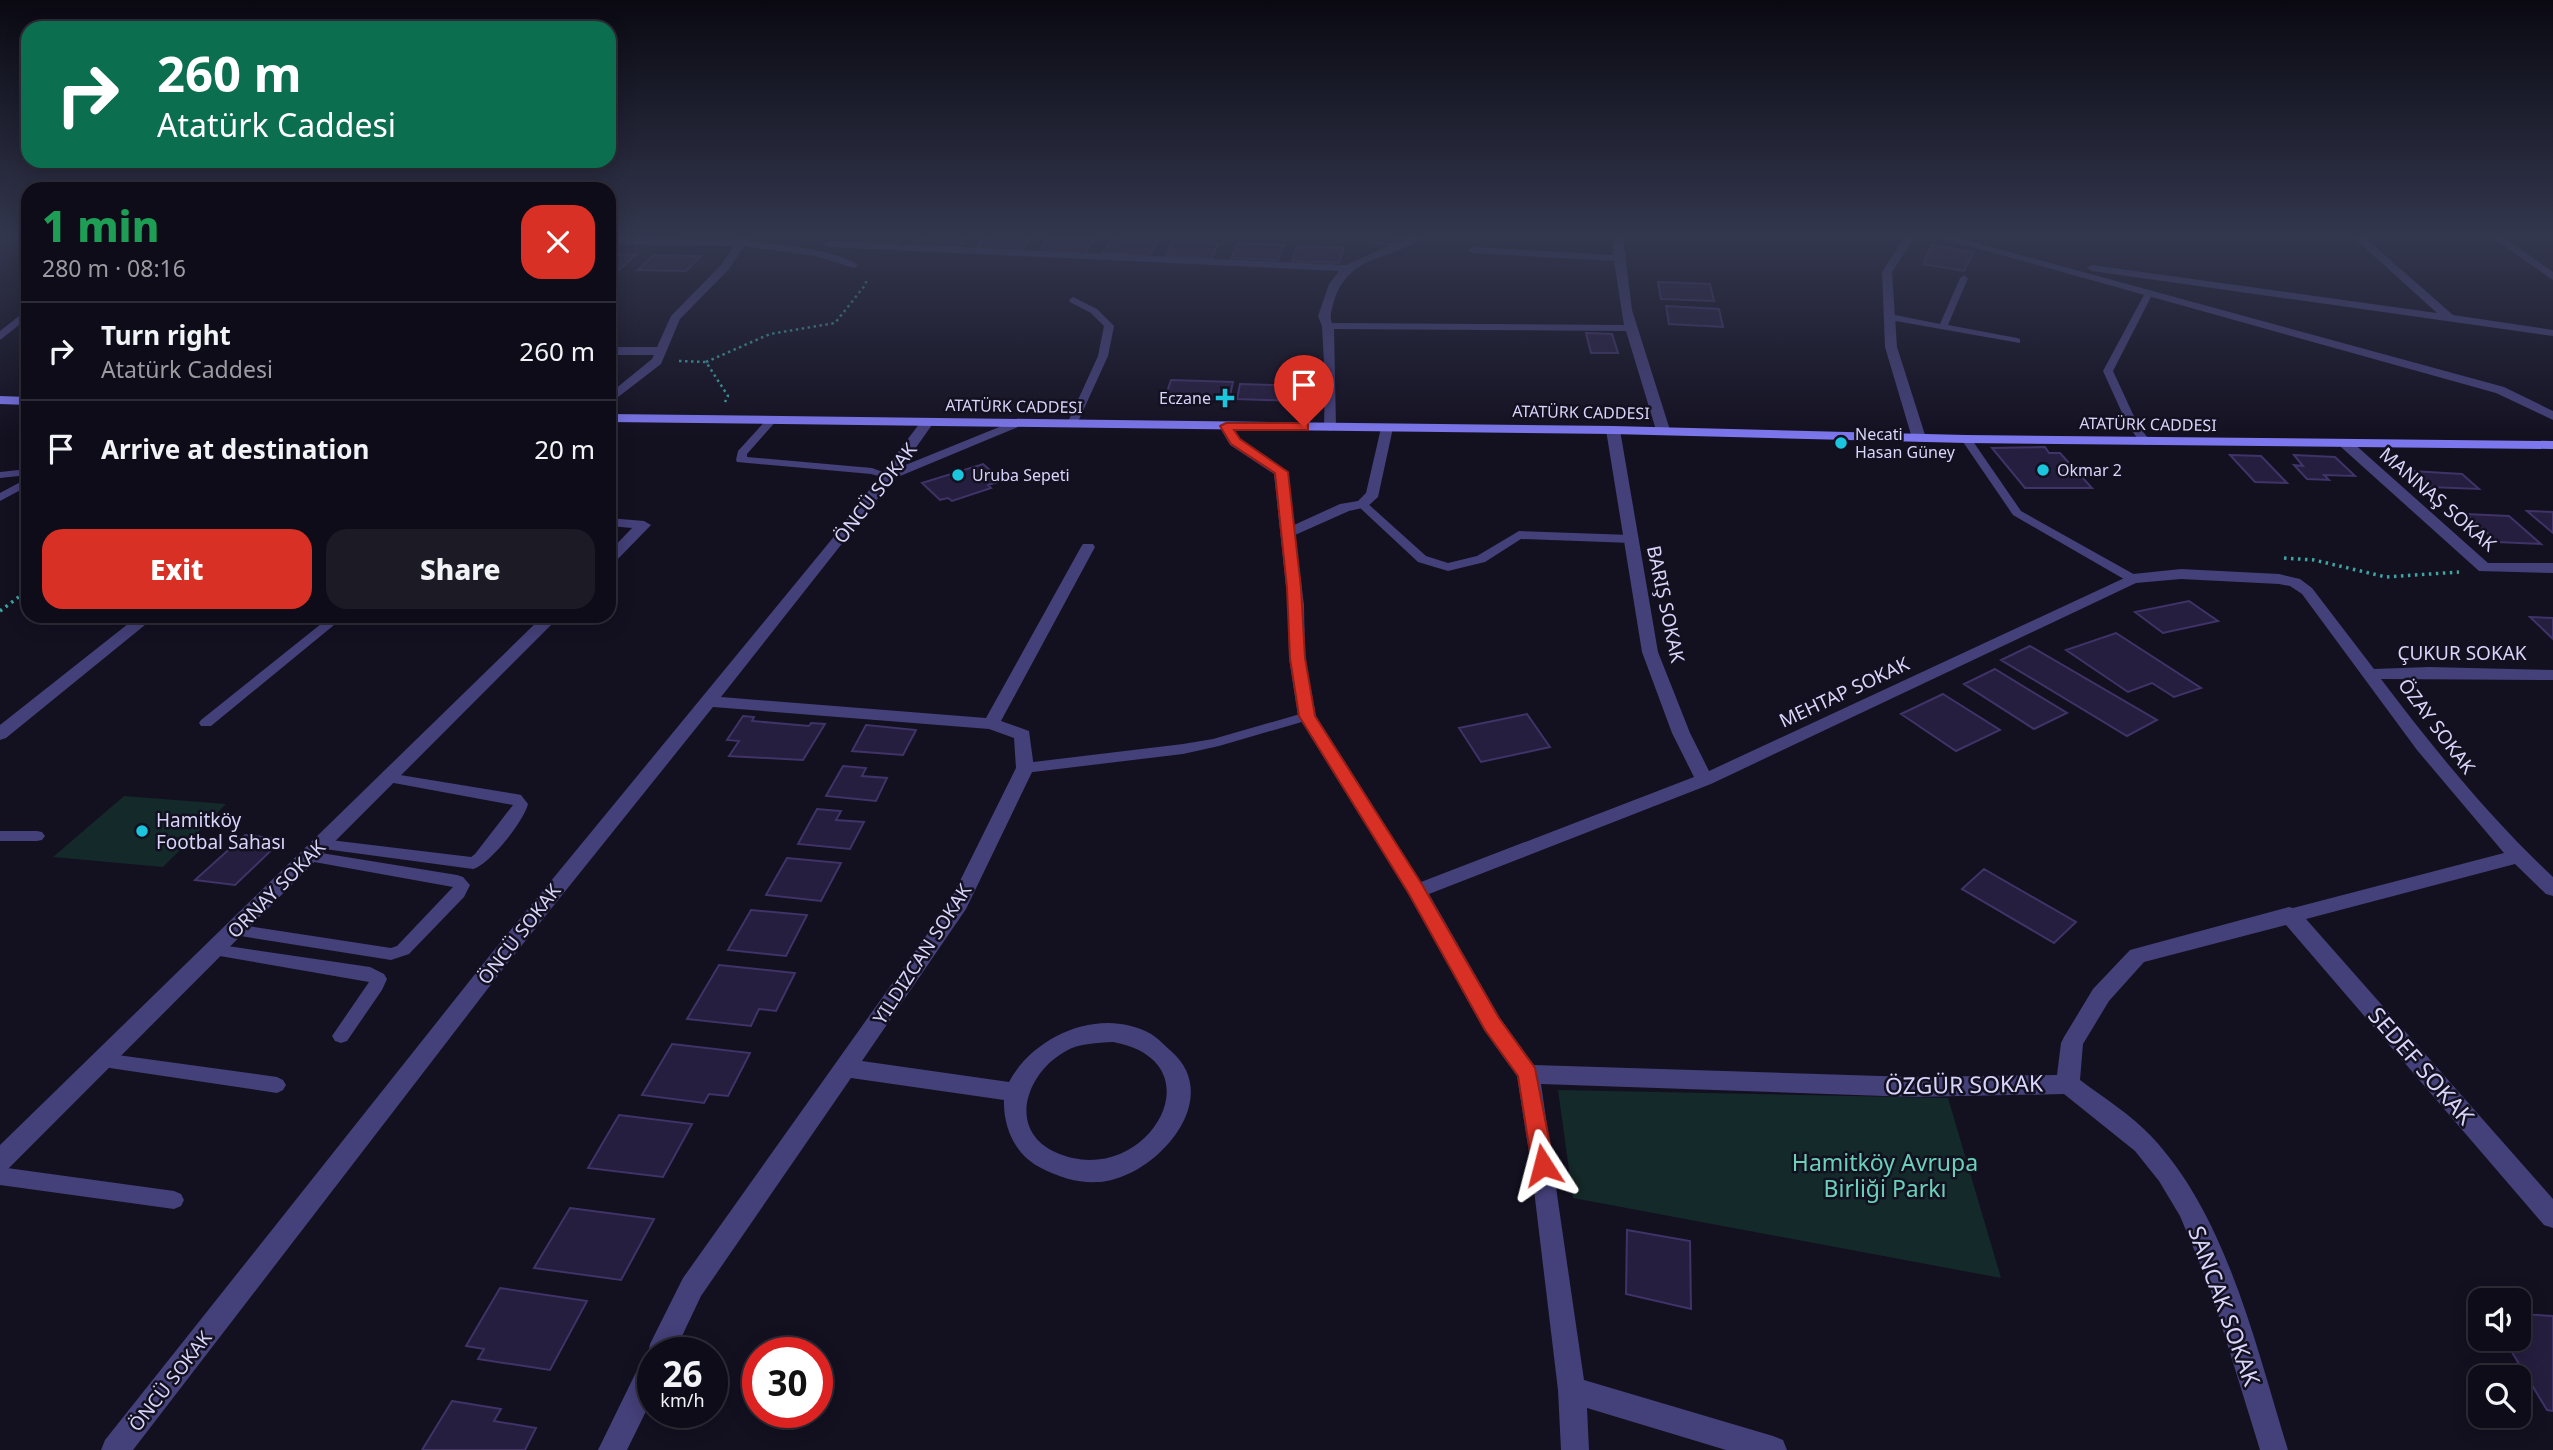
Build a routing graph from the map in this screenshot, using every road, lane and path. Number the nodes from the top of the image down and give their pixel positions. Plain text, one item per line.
1 (689, 304) edge
2 (850, 304) edge
3 (1080, 304) edge
4 (1328, 304) edge
5 (1626, 304) edge
6 (1889, 304) edge
7 (1953, 304) edge
8 (2143, 304) edge
9 (2240, 304) edge
10 (2263, 304) edge
11 (2434, 304) edge
12 (1890, 317) junction
13 (21, 318) edge
14 (2452, 320) junction
15 (1328, 326) junction
16 (1943, 327) junction
17 (1630, 328) junction
18 (2553, 333) edge
19 (0, 337) edge
20 (2017, 341) dead end
21 (616, 352) edge
22 (659, 356) junction
23 (706, 362) junction
24 (616, 394) edge
25 (0, 400) edge
26 (21, 401) edge
27 (2553, 416) edge
28 (616, 418) edge
29 (718, 420) junction
30 (772, 421) junction
31 (928, 422) junction
32 (1019, 424) junction
33 (1072, 424) junction
34 (1226, 426) junction
35 (1330, 427) junction
36 (1387, 428) junction
37 (1613, 430) junction
38 (1663, 430) junction
39 (1919, 438) junction
40 (1966, 439) junction
41 (2146, 442) junction
42 (2346, 444) junction
43 (2553, 445) edge
44 (21, 472) edge
45 (0, 475) edge
46 (890, 476) junction
47 (21, 485) edge
48 (0, 498) edge
49 (1362, 504) junction
50 (616, 523) edge
51 (1289, 533) junction
52 (1631, 539) junction
53 (1088, 547) dead end
54 (616, 553) edge
55 (2484, 568) junction
56 (2553, 568) edge
57 (2133, 579) junction
58 (2287, 581) junction
59 (21, 595) edge
60 (0, 611) edge
61 (139, 623) edge
62 (330, 623) edge
63 (545, 623) edge
64 (2371, 674) junction
65 (2553, 675) edge
66 (710, 701) junction
67 (1307, 716) junction
68 (206, 723) dead end
69 (991, 724) junction
70 (0, 734) edge
71 (1025, 768) junction
72 (388, 778) junction
73 (1705, 780) junction
74 (0, 836) edge
75 (37, 836) dead end
76 (316, 850) junction
77 (2516, 857) junction
78 (2553, 889) edge
79 (1417, 891) junction
80 (2289, 914) junction
81 (234, 930) junction
82 (214, 950) junction
83 (341, 1036) dead end
84 (103, 1060) junction
85 (847, 1069) junction
86 (1528, 1074) junction
87 (2068, 1084) junction
88 (277, 1085) dead end
89 (1016, 1092) junction
90 (0, 1161) edge
91 (0, 1176) edge
92 (174, 1200) dead end
93 (2553, 1217) edge
94 (668, 1337) edge
95 (1572, 1390) junction
96 (637, 1399) edge
97 (115, 1450) edge
98 (612, 1450) edge
99 (1575, 1450) edge
100 (1773, 1450) edge
101 (2274, 1450) edge

1 - 22 street
2 - 23 path
3 - 33 lane
4 - 15 street
5 - 17 street
6 - 12 street
7 - 16 lane
8 - 41 lane
9 - 27 street
10 - 14 street
11 - 14 street
12 - 16 lane
12 - 39 street
13 - 19 street
14 - 18 street
15 - 17 street
15 - 35 street
16 - 20 lane
17 - 38 street
21 - 22 street
22 - 23 path
22 - 24 street
23 - 29 path
25 - 26 street
28 - 29 street, ATATÜRK CADDESI
29 - 30 street, ATATÜRK CADDESI
30 - 31 street, ATATÜRK CADDESI
30 - 46 lane
31 - 32 street, ATATÜRK CADDESI
31 - 46 street, ÖNCÜ SOKAK
32 - 33 street, ATATÜRK CADDESI
32 - 46 street
33 - 34 street, ATATÜRK CADDESI
34 - 35 street, ATATÜRK CADDESI
34 - 51 street
35 - 36 street, ATATÜRK CADDESI
36 - 37 street, ATATÜRK CADDESI
36 - 49 street
37 - 38 street, ATATÜRK CADDESI
37 - 52 street
38 - 39 street, ATATÜRK CADDESI
39 - 40 street, ATATÜRK CADDESI
40 - 41 street, ATATÜRK CADDESI
40 - 57 lane
41 - 42 street, ATATÜRK CADDESI
42 - 43 street, ATATÜRK CADDESI
42 - 55 street, MANNAŞ SOKAK
44 - 45 lane
46 - 66 street, ÖNCÜ SOKAK
47 - 48 lane
49 - 51 street
49 - 52 lane
50 - 54 street
51 - 67 street
52 - 73 street
53 - 69 street
55 - 56 street, MANNAŞ SOKAK
55 - 58 path
57 - 58 street, MEHTAP SOKAK
57 - 73 street, MEHTAP SOKAK
58 - 64 street, ÖZAY SOKAK
59 - 60 path
61 - 70 street
62 - 68 lane
63 - 72 street, ORNAY SOKAK
64 - 65 street, ÇUKUR SOKAK
64 - 77 street, ÖZAY SOKAK
66 - 69 street
66 - 97 street, ÖNCÜ SOKAK
67 - 71 lane
67 - 79 street
69 - 71 street
71 - 85 street
72 - 76 street, ORNAY SOKAK
72 - 76 lane
73 - 79 street, MEHTAP SOKAK
74 - 75 lane
76 - 81 street, ORNAY SOKAK
76 - 81 lane
77 - 78 street, ÖZAY SOKAK
77 - 80 street, ÖZGÜR SOKAK
79 - 86 street
80 - 87 street, ÖZGÜR SOKAK
80 - 93 street, SEDEF SOKAK
81 - 82 street, ORNAY SOKAK
82 - 83 lane
82 - 84 street, ORNAY SOKAK
84 - 88 lane
84 - 90 street, ORNAY SOKAK
85 - 89 street
85 - 94 street
86 - 87 street, ÖZGÜR SOKAK
86 - 95 street
87 - 101 street, SANCAK SOKAK
89 - 89 street
91 - 92 lane
95 - 99 street
95 - 100 street
96 - 98 street

